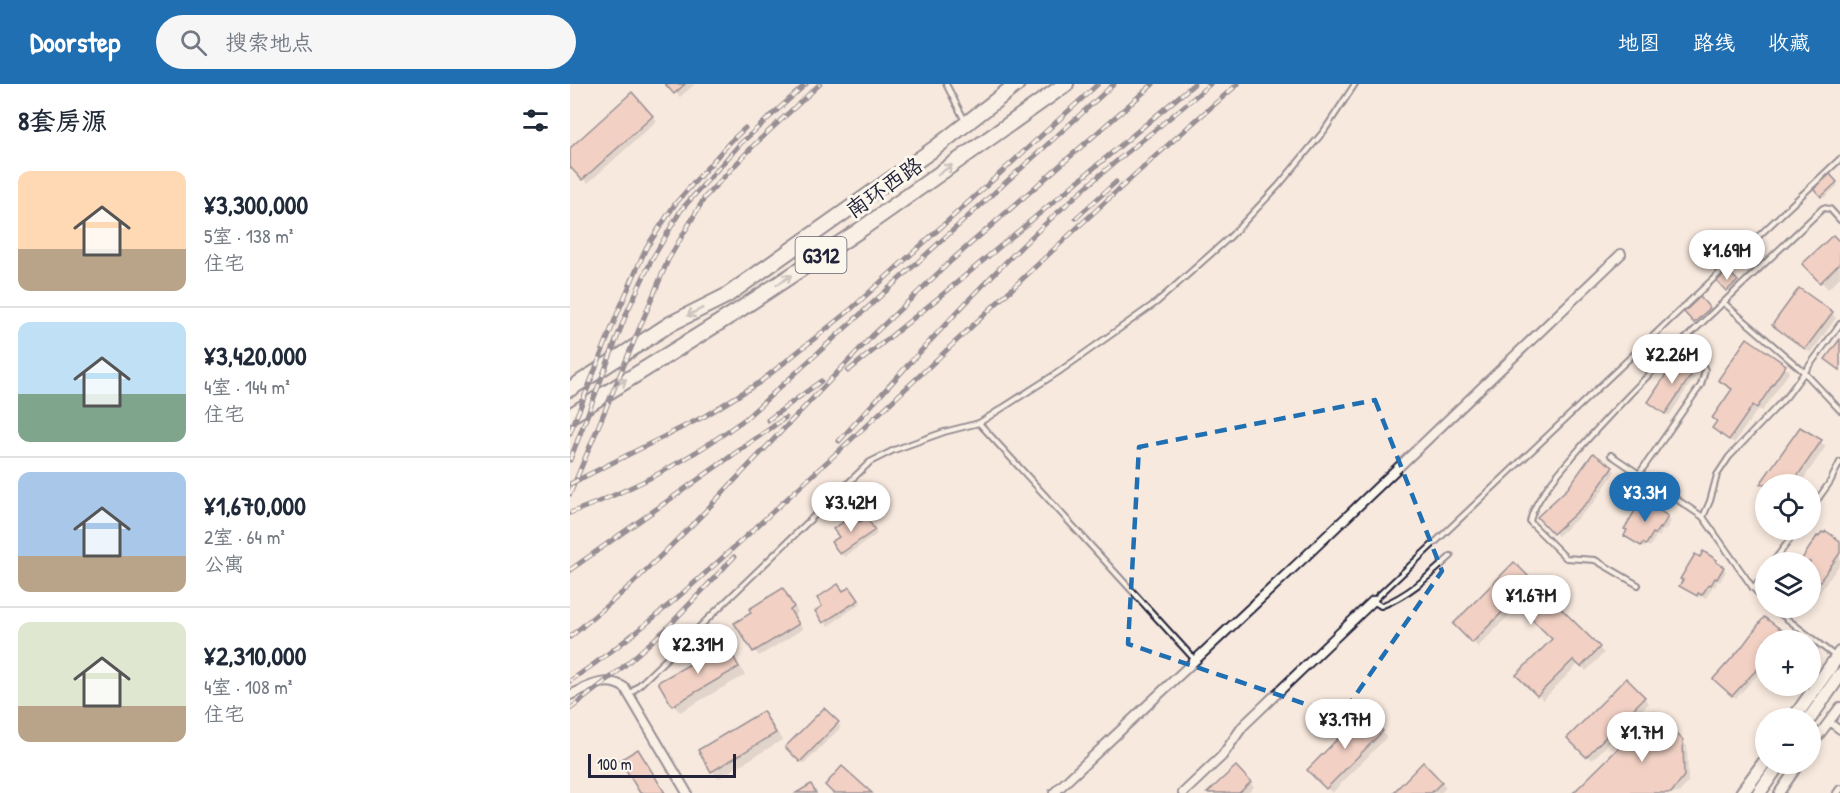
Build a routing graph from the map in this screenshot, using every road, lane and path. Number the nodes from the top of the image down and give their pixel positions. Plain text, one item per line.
1 (946, 84) edge
2 (1017, 84) edge
3 (1066, 84) edge
4 (1355, 84) edge
5 (967, 123) junction
6 (1840, 159) edge
7 (1840, 220) edge
8 (1621, 254) dead end
9 (726, 296) junction
10 (1724, 303) junction
11 (736, 312) junction
12 (1840, 324) edge
13 (1681, 344) junction
14 (1804, 372) junction
15 (570, 389) edge
16 (1840, 410) edge
17 (570, 416) edge
18 (980, 423) junction
19 (1611, 455) dead end
20 (1840, 462) edge
21 (1639, 474) junction
22 (1821, 495) edge
23 (1702, 517) junction
24 (1451, 556) dead end
25 (1638, 585) dead end
26 (1755, 586) edge
27 (1753, 588) joint
28 (1373, 601) junction
29 (1787, 618) edge
30 (1838, 655) edge
31 (1196, 660) junction
32 (1840, 675) edge
33 (629, 694) junction
34 (570, 695) edge
35 (1840, 706) edge
36 (1801, 708) edge
37 (1817, 708) edge
38 (1829, 722) junction
39 (1840, 730) edge
40 (1821, 733) edge
41 (1756, 774) edge
42 (1772, 774) edge
43 (1792, 774) edge
44 (1840, 789) edge
45 (687, 793) edge
46 (1054, 793) edge
47 (1183, 793) edge
48 (1742, 793) edge
49 (1759, 793) edge
50 (1779, 793) edge
51 (1837, 793) edge

1 - 5 lane
2 - 5 highway, 南环西路 / G312
11 -> 3 highway, 南环西路 / G312
4 - 18 lane
5 - 9 highway, 南环西路 / G312
6 - 28 lane
7 - 10 lane
8 - 31 street
9 - 11 lane
9 -> 15 highway, 南环西路 / G312
10 - 13 lane
10 - 14 lane
17 -> 11 highway, 南环西路 / G312
12 - 14 lane
13 - 21 lane
13 - 25 lane
14 - 16 lane
14 - 23 lane
18 - 31 lane
18 - 33 lane
19 - 21 lane
20 - 22 lane
21 - 23 lane
23 - 27 lane
24 - 28 lane
26 - 27 lane
28 - 47 street
29 - 30 lane
30 - 36 main road
31 - 46 street
32 - 37 main road
33 - 34 street
33 - 45 street
35 - 38 street
38 - 39 street
38 - 40 street
41 - 48 main road
42 - 49 main road
43 - 50 street
44 - 51 street

